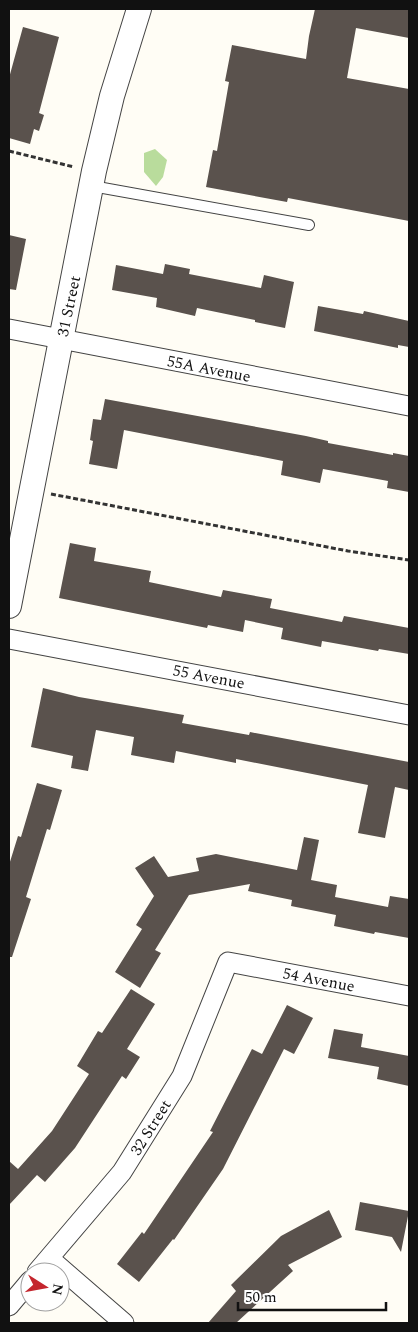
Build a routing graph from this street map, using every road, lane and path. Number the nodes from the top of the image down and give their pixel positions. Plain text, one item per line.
1 (139, 9) edge
2 (9, 151) edge
3 (73, 167) dead end
4 (92, 186) junction
5 (309, 225) dead end
6 (9, 329) edge
7 (60, 340) junction
8 (409, 406) edge
9 (50, 494) dead end
10 (409, 560) edge
11 (9, 606) edge
12 (9, 639) edge
13 (409, 715) edge
14 (228, 962) joint
15 (409, 996) edge
16 (46, 1262) edge
17 (70, 1284) edge
18 (20, 1293) edge
19 (9, 1306) edge
20 (124, 1323) edge

1 - 4 street, 31 Street
2 - 3 path
4 - 5 lane
4 - 7 street, 31 Street
6 - 7 street, 55A Avenue
7 - 8 street, 55A Avenue
7 - 11 street, 31 Street
9 - 10 path
12 - 13 street, 55 Avenue
14 - 15 street, 54 Avenue
14 - 16 street, 32 Street
17 - 20 street
18 - 19 street

